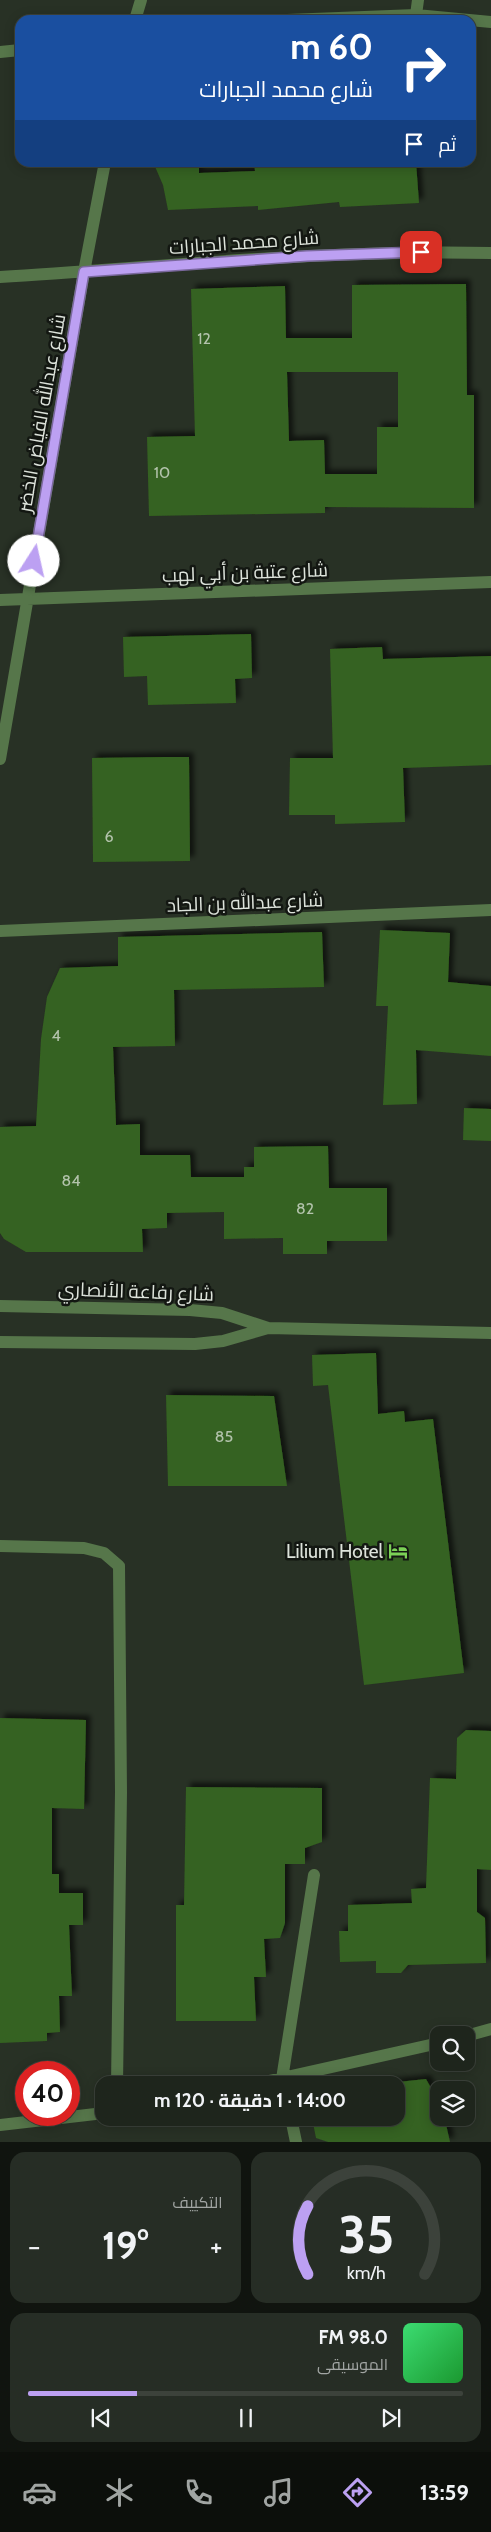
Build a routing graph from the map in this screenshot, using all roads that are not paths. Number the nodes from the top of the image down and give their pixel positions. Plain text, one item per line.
1 (141, 0) edge
2 (418, 0) edge
3 (136, 15) edge
4 (416, 15) edge
5 (476, 21) edge
6 (491, 22) edge
7 (15, 50) edge
8 (0, 52) edge
9 (104, 167) edge
10 (491, 253) edge
11 (84, 272) junction
12 (0, 277) edge
13 (491, 582) edge
14 (28, 599) junction
15 (0, 600) edge
16 (0, 759) edge
17 (491, 910) edge
18 (0, 931) edge
19 (0, 1306) edge
20 (268, 1328) junction
21 (491, 1332) edge
22 (0, 1342) edge
23 (0, 1546) edge
24 (314, 1875) dead end
25 (491, 2029) edge
26 (475, 2033) edge
27 (430, 2045) edge
28 (116, 2076) edge
29 (283, 2076) edge
30 (306, 2076) edge
31 (95, 2114) edge
32 (0, 2126) edge
33 (293, 2126) edge
34 (296, 2142) edge

1 - 3 street
2 - 4 street
5 - 6 street
7 - 8 street
9 - 11 street, شارع عبدالله الفياض الخضر
10 - 11 street, شارع محمد الجبارات
11 - 12 street, شارع محمد الجبارات
11 - 14 street, شارع عبدالله الفياض الخضر
13 - 14 street, شارع عتبة بن أبي لهب
14 - 15 street, شارع عتبة بن أبي لهب
14 - 16 street, شارع عبدالله الفياض الخضر
17 - 18 street, شارع عبدالله بن الجاد
19 - 20 street, شارع رفاعة الأنصاري
20 - 21 street, شارع رفاعة الأنصاري
20 - 22 street, شارع رفاعة الأنصاري
23 - 28 street
24 - 29 street
25 - 26 street
27 - 30 street
31 - 32 street
33 - 34 street

